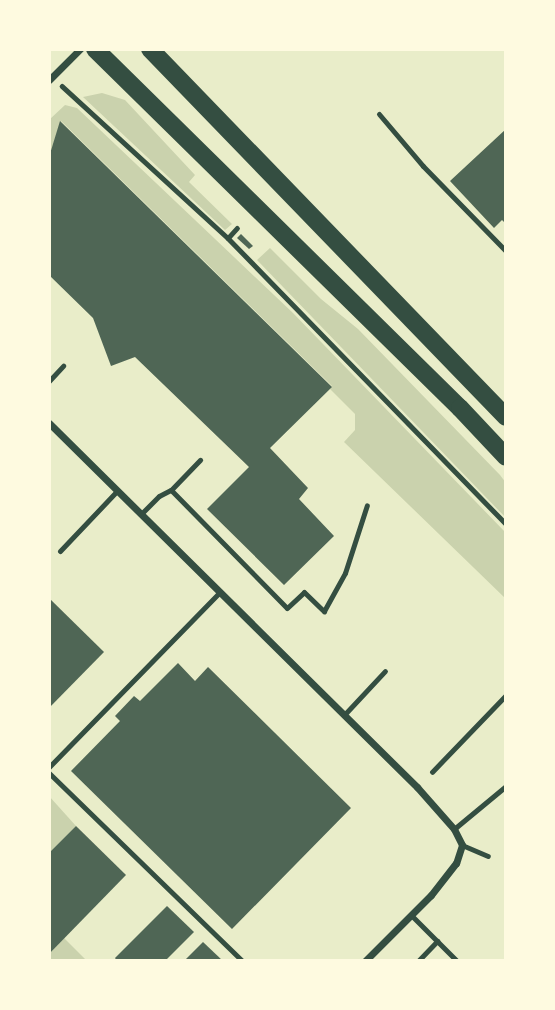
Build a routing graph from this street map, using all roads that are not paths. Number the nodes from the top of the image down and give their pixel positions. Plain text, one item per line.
1 (80, 49) edge
2 (95, 49) edge
3 (150, 49) edge
4 (49, 80) edge
5 (379, 114) dead end
6 (506, 251) edge
7 (63, 366) dead end
8 (49, 381) edge
9 (506, 417) edge
10 (49, 423) edge
11 (506, 457) edge
12 (200, 460) dead end
13 (172, 490) junction
14 (117, 491) junction
15 (367, 505) dead end
16 (141, 514) junction
17 (60, 551) dead end
18 (219, 592) junction
19 (385, 671) dead end
20 (344, 715) junction
21 (49, 767) edge
22 (49, 773) edge
23 (506, 786) edge
24 (454, 830) junction
25 (462, 845) junction
26 (488, 856) dead end
27 (411, 915) junction
28 (437, 941) junction
29 (453, 960) edge
30 (242, 961) edge
31 (365, 961) edge
32 (418, 961) edge

1 - 4 street
2 - 11 main road
3 - 9 main road
5 - 6 lane
7 - 8 lane
10 - 14 street
12 - 13 lane
13 - 15 lane
13 - 16 lane
14 - 16 street
14 - 17 lane
16 - 18 street
18 - 20 street
18 - 21 lane
19 - 20 lane
20 - 24 street
22 - 30 lane
23 - 24 lane
24 - 25 street
25 - 26 lane
25 - 27 street
27 - 28 lane
27 - 31 street
28 - 29 lane
28 - 32 lane

